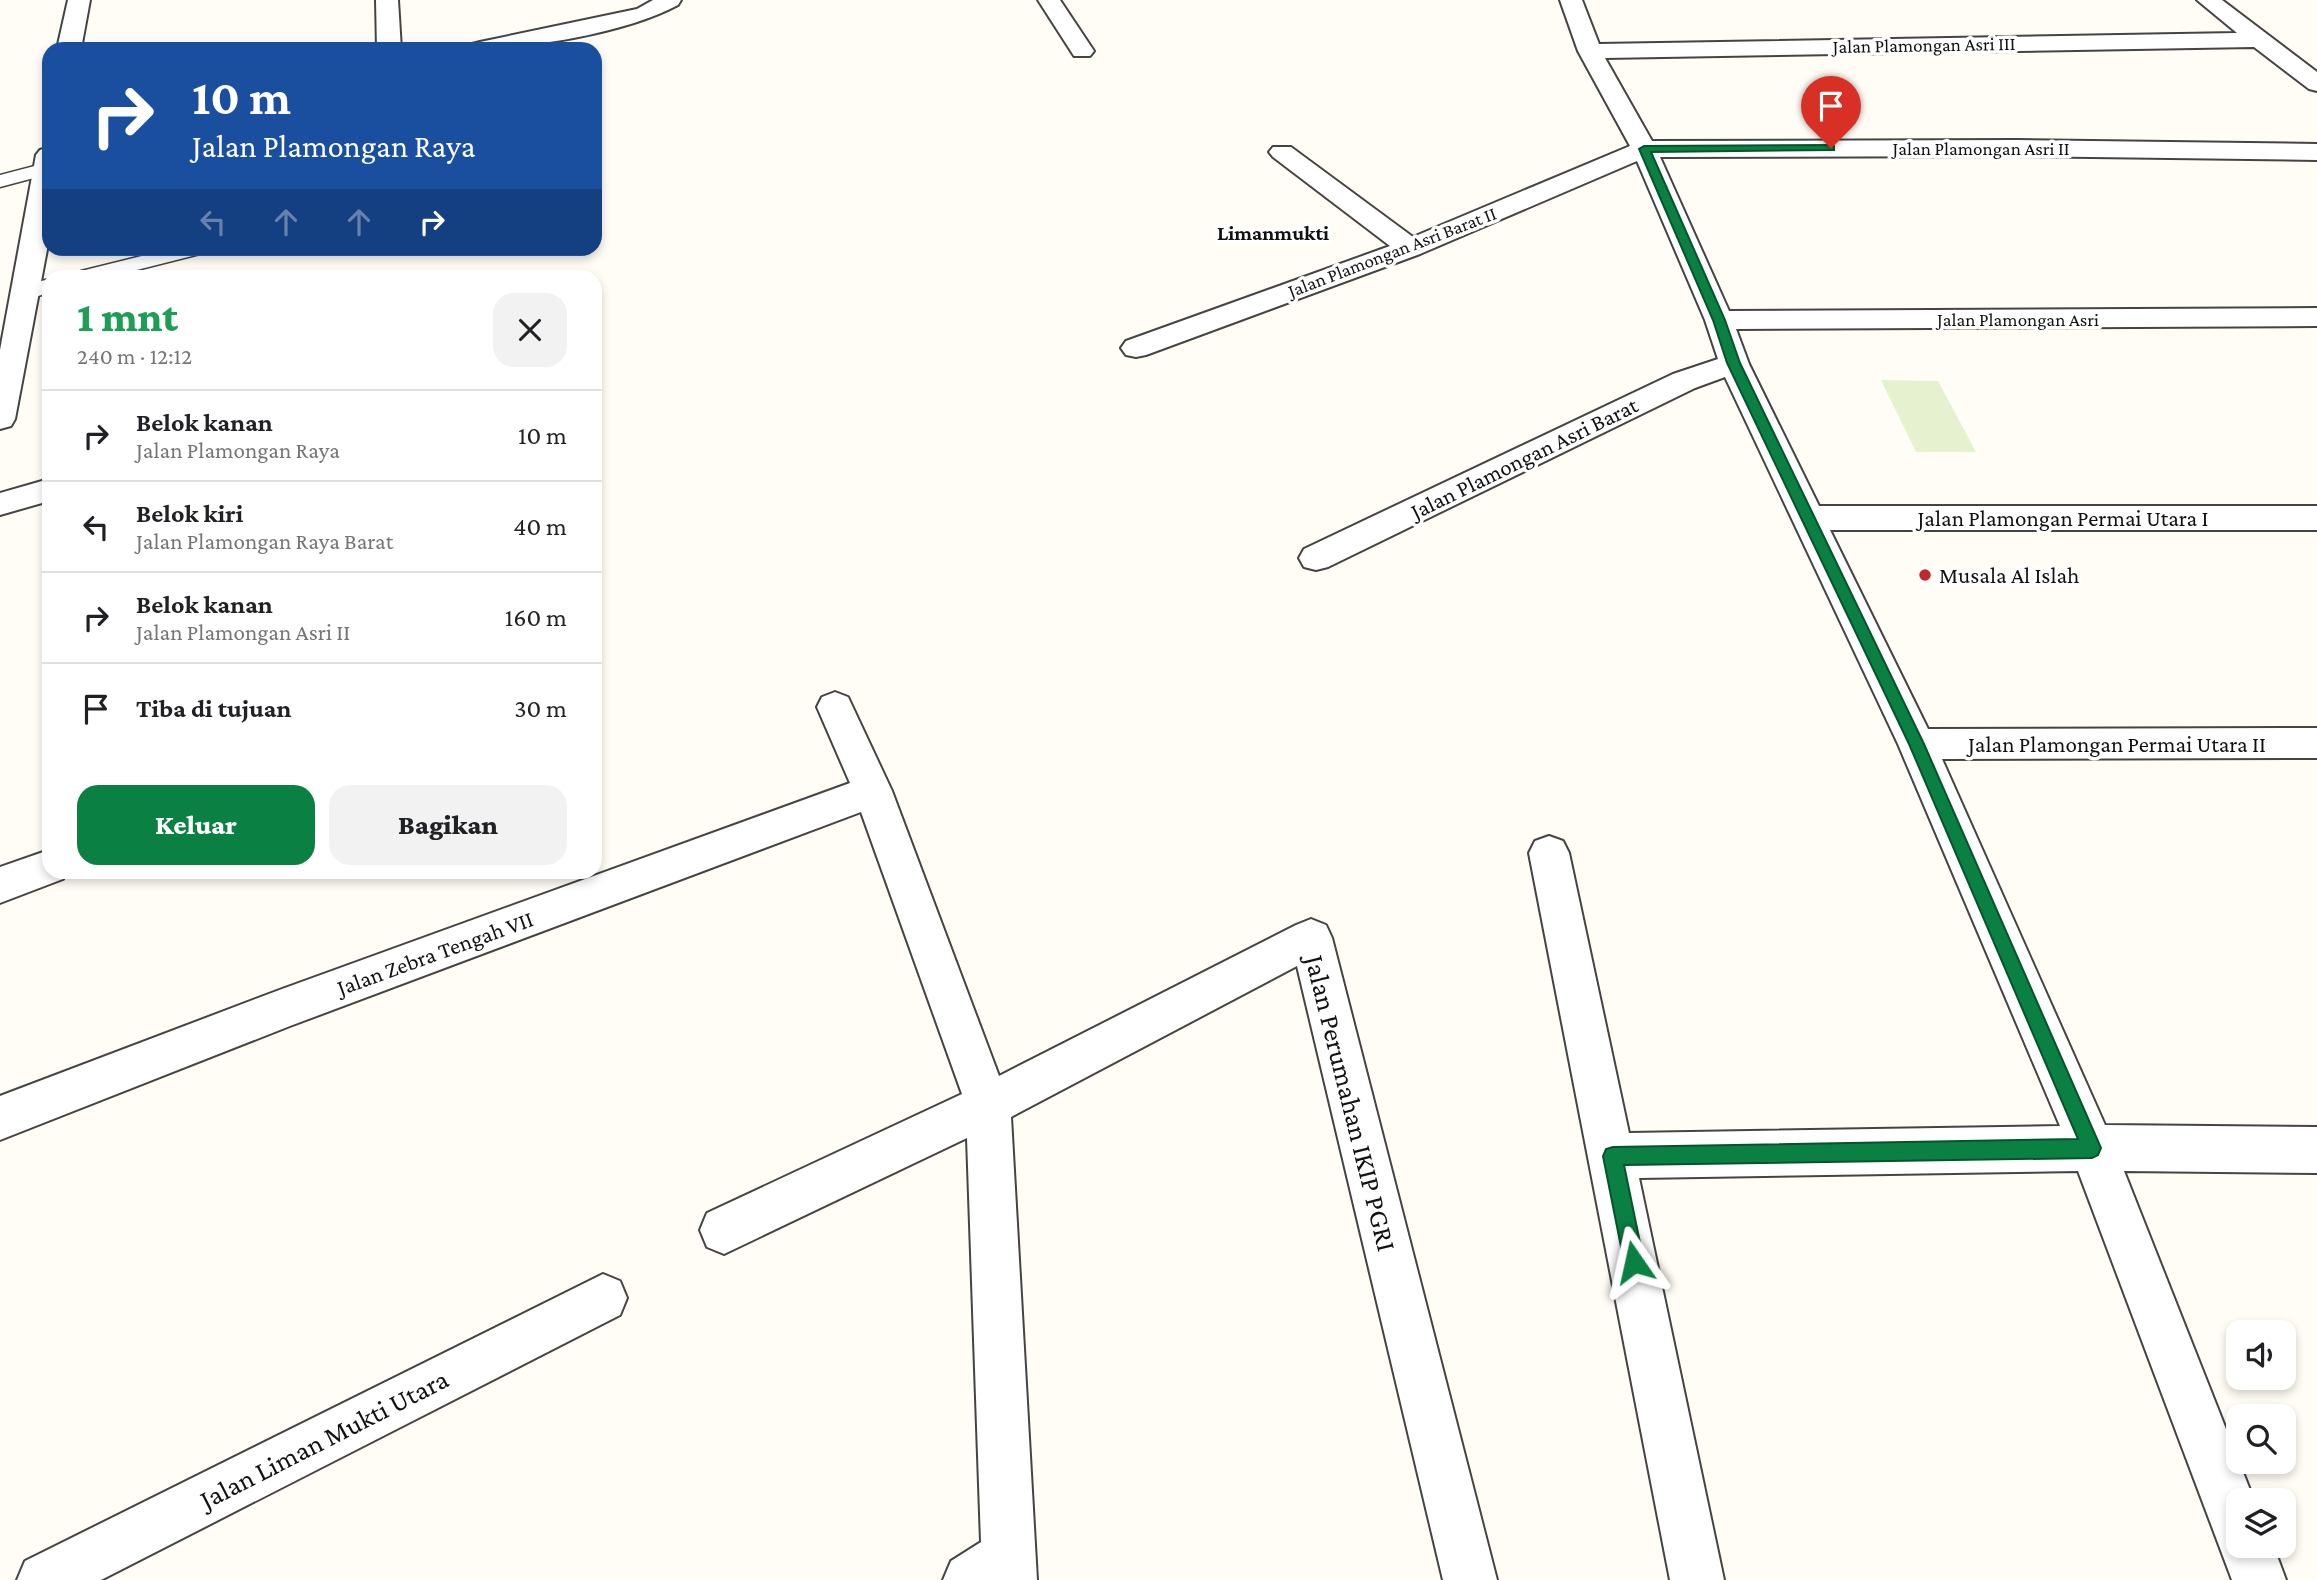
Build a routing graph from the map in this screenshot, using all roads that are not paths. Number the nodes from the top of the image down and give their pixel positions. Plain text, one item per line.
1 (79, 0) edge
2 (387, 0) edge
3 (670, 0) edge
4 (1049, 0) edge
5 (1571, 0) edge
6 (2208, 0) edge
7 (2257, 40) junction
8 (70, 42) edge
9 (389, 42) edge
10 (513, 42) edge
11 (1083, 51) dead end
12 (1590, 51) junction
13 (2317, 85) edge
14 (1644, 149) junction
15 (1282, 152) dead end
16 (2317, 152) edge
17 (42, 164) edge
18 (0, 181) edge
19 (42, 238) edge
20 (1410, 248) junction
21 (169, 256) edge
22 (113, 270) edge
23 (38, 289) edge
24 (2317, 317) edge
25 (1719, 320) junction
26 (1136, 348) dead end
27 (1734, 363) junction
28 (0, 419) edge
29 (42, 492) edge
30 (0, 504) edge
31 (1809, 518) junction
32 (2317, 518) edge
33 (1316, 558) dead end
34 (835, 707) dead end
35 (2317, 743) edge
36 (1917, 744) junction
37 (873, 792) junction
38 (1549, 853) dead end
39 (42, 870) edge
40 (0, 885) edge
41 (988, 1105) junction
42 (0, 1118) edge
43 (2092, 1148) junction
44 (2317, 1150) edge
45 (1613, 1156) junction
46 (724, 1230) dead end
47 (603, 1298) dead end
48 (2226, 1495) edge
49 (2251, 1558) edge
50 (997, 1572) edge
51 (44, 1580) edge
52 (1470, 1580) edge
53 (1697, 1580) edge
54 (2259, 1580) edge

1 - 8 street
2 - 9 street
3 - 10 street
4 - 11 street
5 - 12 street
6 - 7 street
7 - 12 street, Jalan Plamongan Asri III
7 - 13 street
12 - 14 street
14 - 16 street, Jalan Plamongan Asri II
14 - 20 street, Jalan Plamongan Asri Barat II
14 - 25 street
15 - 20 street
17 - 18 lane
19 - 23 street
20 - 26 street, Jalan Plamongan Asri Barat II
21 - 22 lane
23 - 28 street
24 - 25 street, Jalan Plamongan Asri
25 - 27 street
27 - 31 street
27 - 33 street, Jalan Plamongan Asri Barat
29 - 30 street
31 - 32 street, Jalan Plamongan Permai Utara I
31 - 36 street
34 - 37 street
35 - 36 street, Jalan Plamongan Permai Utara II
36 - 43 street
37 - 41 street
37 - 42 street, Jalan Zebra Tengah VII
38 - 45 street
39 - 40 street
41 - 46 street, Jalan Perumahan IKIP PGRI
41 - 50 street
41 - 52 street, Jalan Perumahan IKIP PGRI
43 - 44 street
43 - 45 street
43 - 48 street
45 - 53 street
47 - 51 street, Jalan Liman Mukti Utara
49 - 54 street

